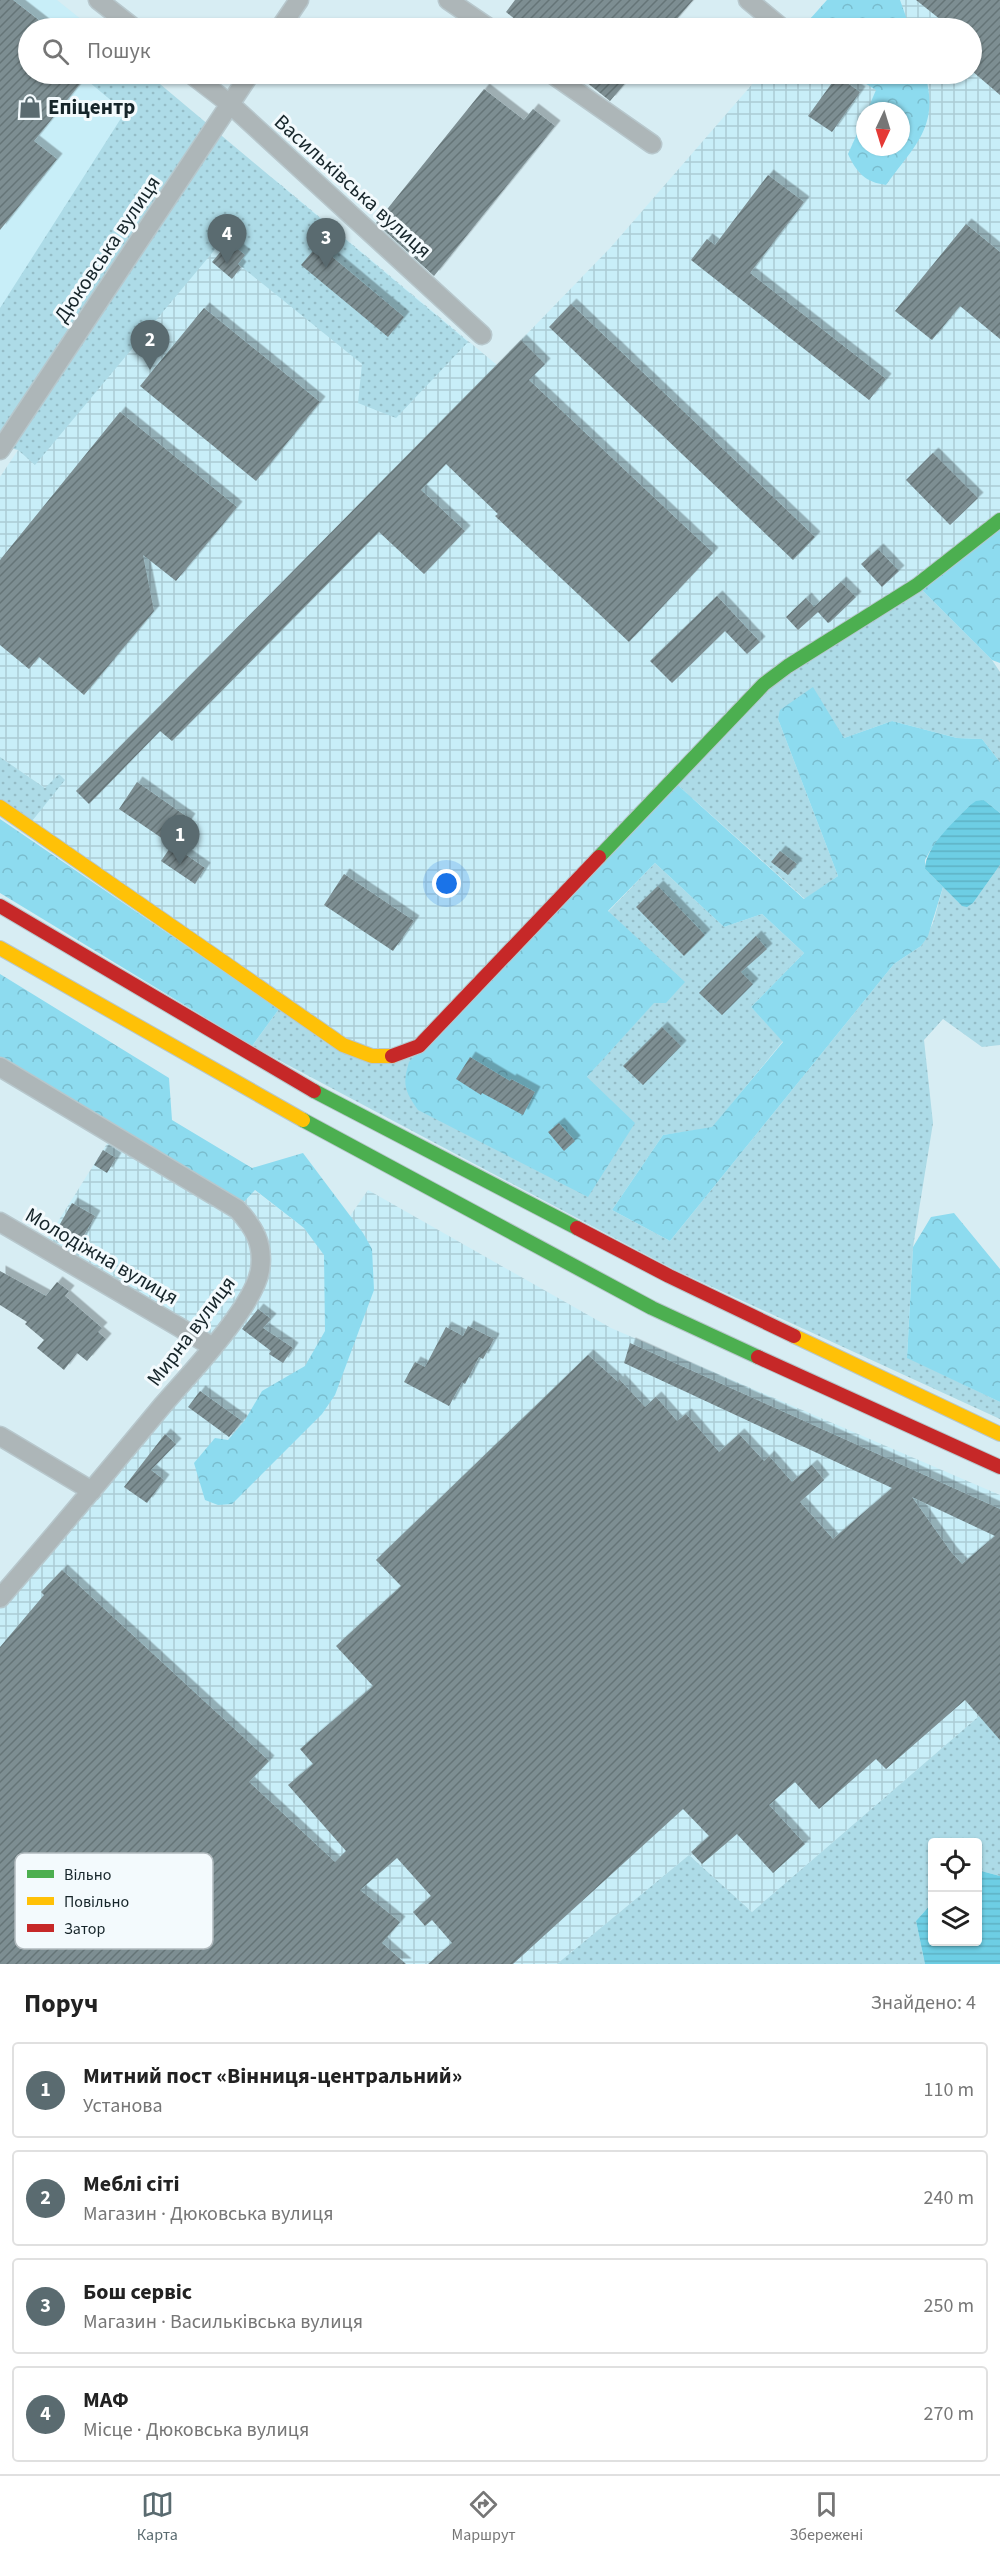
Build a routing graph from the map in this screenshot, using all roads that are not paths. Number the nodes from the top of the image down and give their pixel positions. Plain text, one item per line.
1 (98, 0) edge
2 (298, 0) edge
3 (448, 0) edge
4 (748, 0) edge
5 (121, 18) edge
6 (286, 18) edge
7 (474, 18) edge
8 (770, 18) edge
9 (204, 84) edge
10 (243, 84) edge
11 (566, 84) edge
12 (230, 104) junction
13 (652, 144) dead end
14 (482, 335) dead end
15 (0, 450) edge
16 (1000, 520) edge
17 (0, 807) edge
18 (0, 906) edge
19 (0, 948) edge
20 (0, 1067) edge
21 (0, 1222) edge
22 (213, 1347) junction
23 (1000, 1434) edge
24 (0, 1436) edge
25 (1000, 1467) edge
26 (92, 1491) junction
27 (0, 1598) edge

1 - 5 street
2 - 6 street
3 - 7 street
4 - 8 street
9 - 12 street, Васильківська вулиця
10 - 12 street, Дюковська вулиця
11 - 13 street
12 - 14 street, Васильківська вулиця
12 - 15 street, Дюковська вулиця
16 - 17 main road
18 - 23 main road
19 - 25 main road
20 - 22 street, Мирна вулиця
21 - 22 street, Молодіжна вулиця
22 - 26 street, Мирна вулиця
24 - 26 street
26 - 27 street, Мирна вулиця

